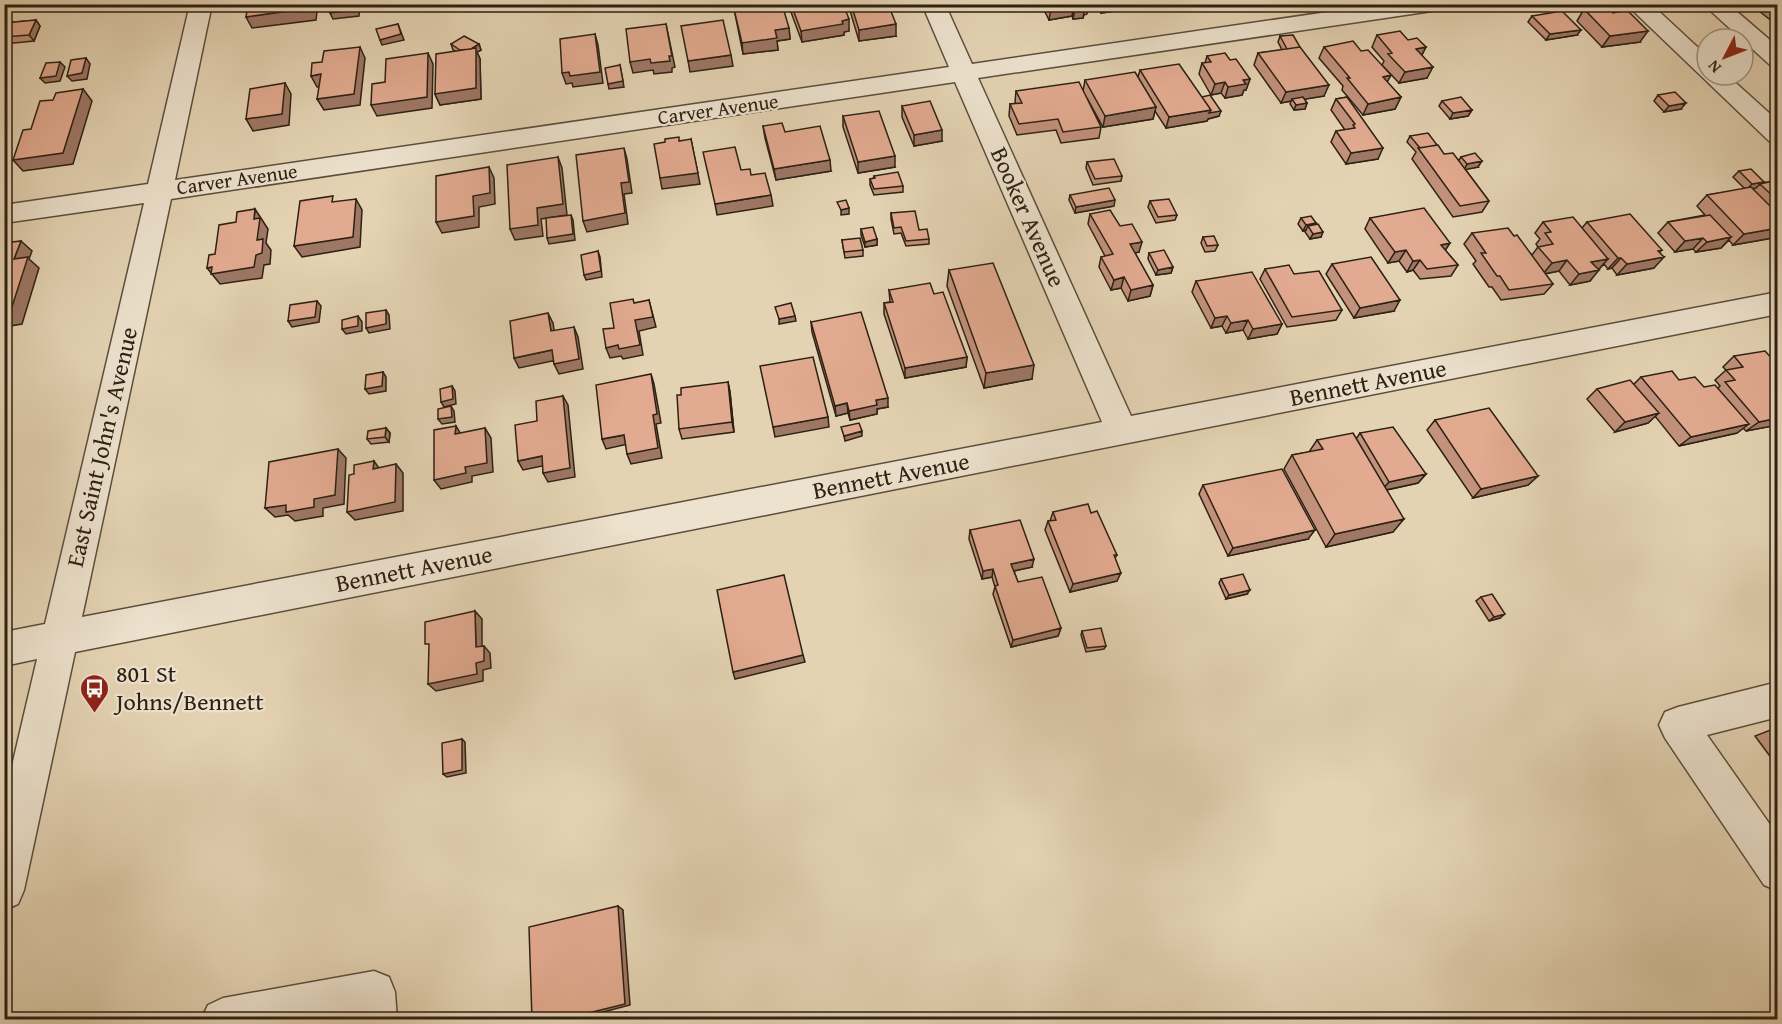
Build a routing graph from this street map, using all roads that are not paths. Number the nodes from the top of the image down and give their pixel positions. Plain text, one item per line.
1 (201, 4) edge
2 (933, 4) edge
3 (1432, 4) edge
4 (1637, 4) edge
5 (1714, 4) edge
6 (1695, 58) edge
7 (1778, 60) edge
8 (964, 73) junction
9 (1726, 87) edge
10 (1778, 135) edge
11 (160, 191) junction
12 (4, 214) edge
13 (1778, 303) edge
14 (1122, 430) junction
15 (61, 637) junction
16 (4, 649) edge
17 (1778, 699) edge
18 (1778, 871) edge
19 (4, 890) edge
20 (223, 1020) edge
21 (375, 1020) edge

1 - 11 street, East Saint John's Avenue
2 - 8 street, Booker Avenue
3 - 8 street, Carver Avenue
4 - 6 street
5 - 7 street
8 - 11 street, Carver Avenue
8 - 14 street, Booker Avenue
9 - 10 street
11 - 12 street, Carver Avenue
11 - 15 street, East Saint John's Avenue
13 - 14 street, Bennett Avenue
14 - 15 street, Bennett Avenue
15 - 16 street, Bennett Avenue
15 - 19 street, East Saint John's Avenue
17 - 18 street
20 - 21 street

